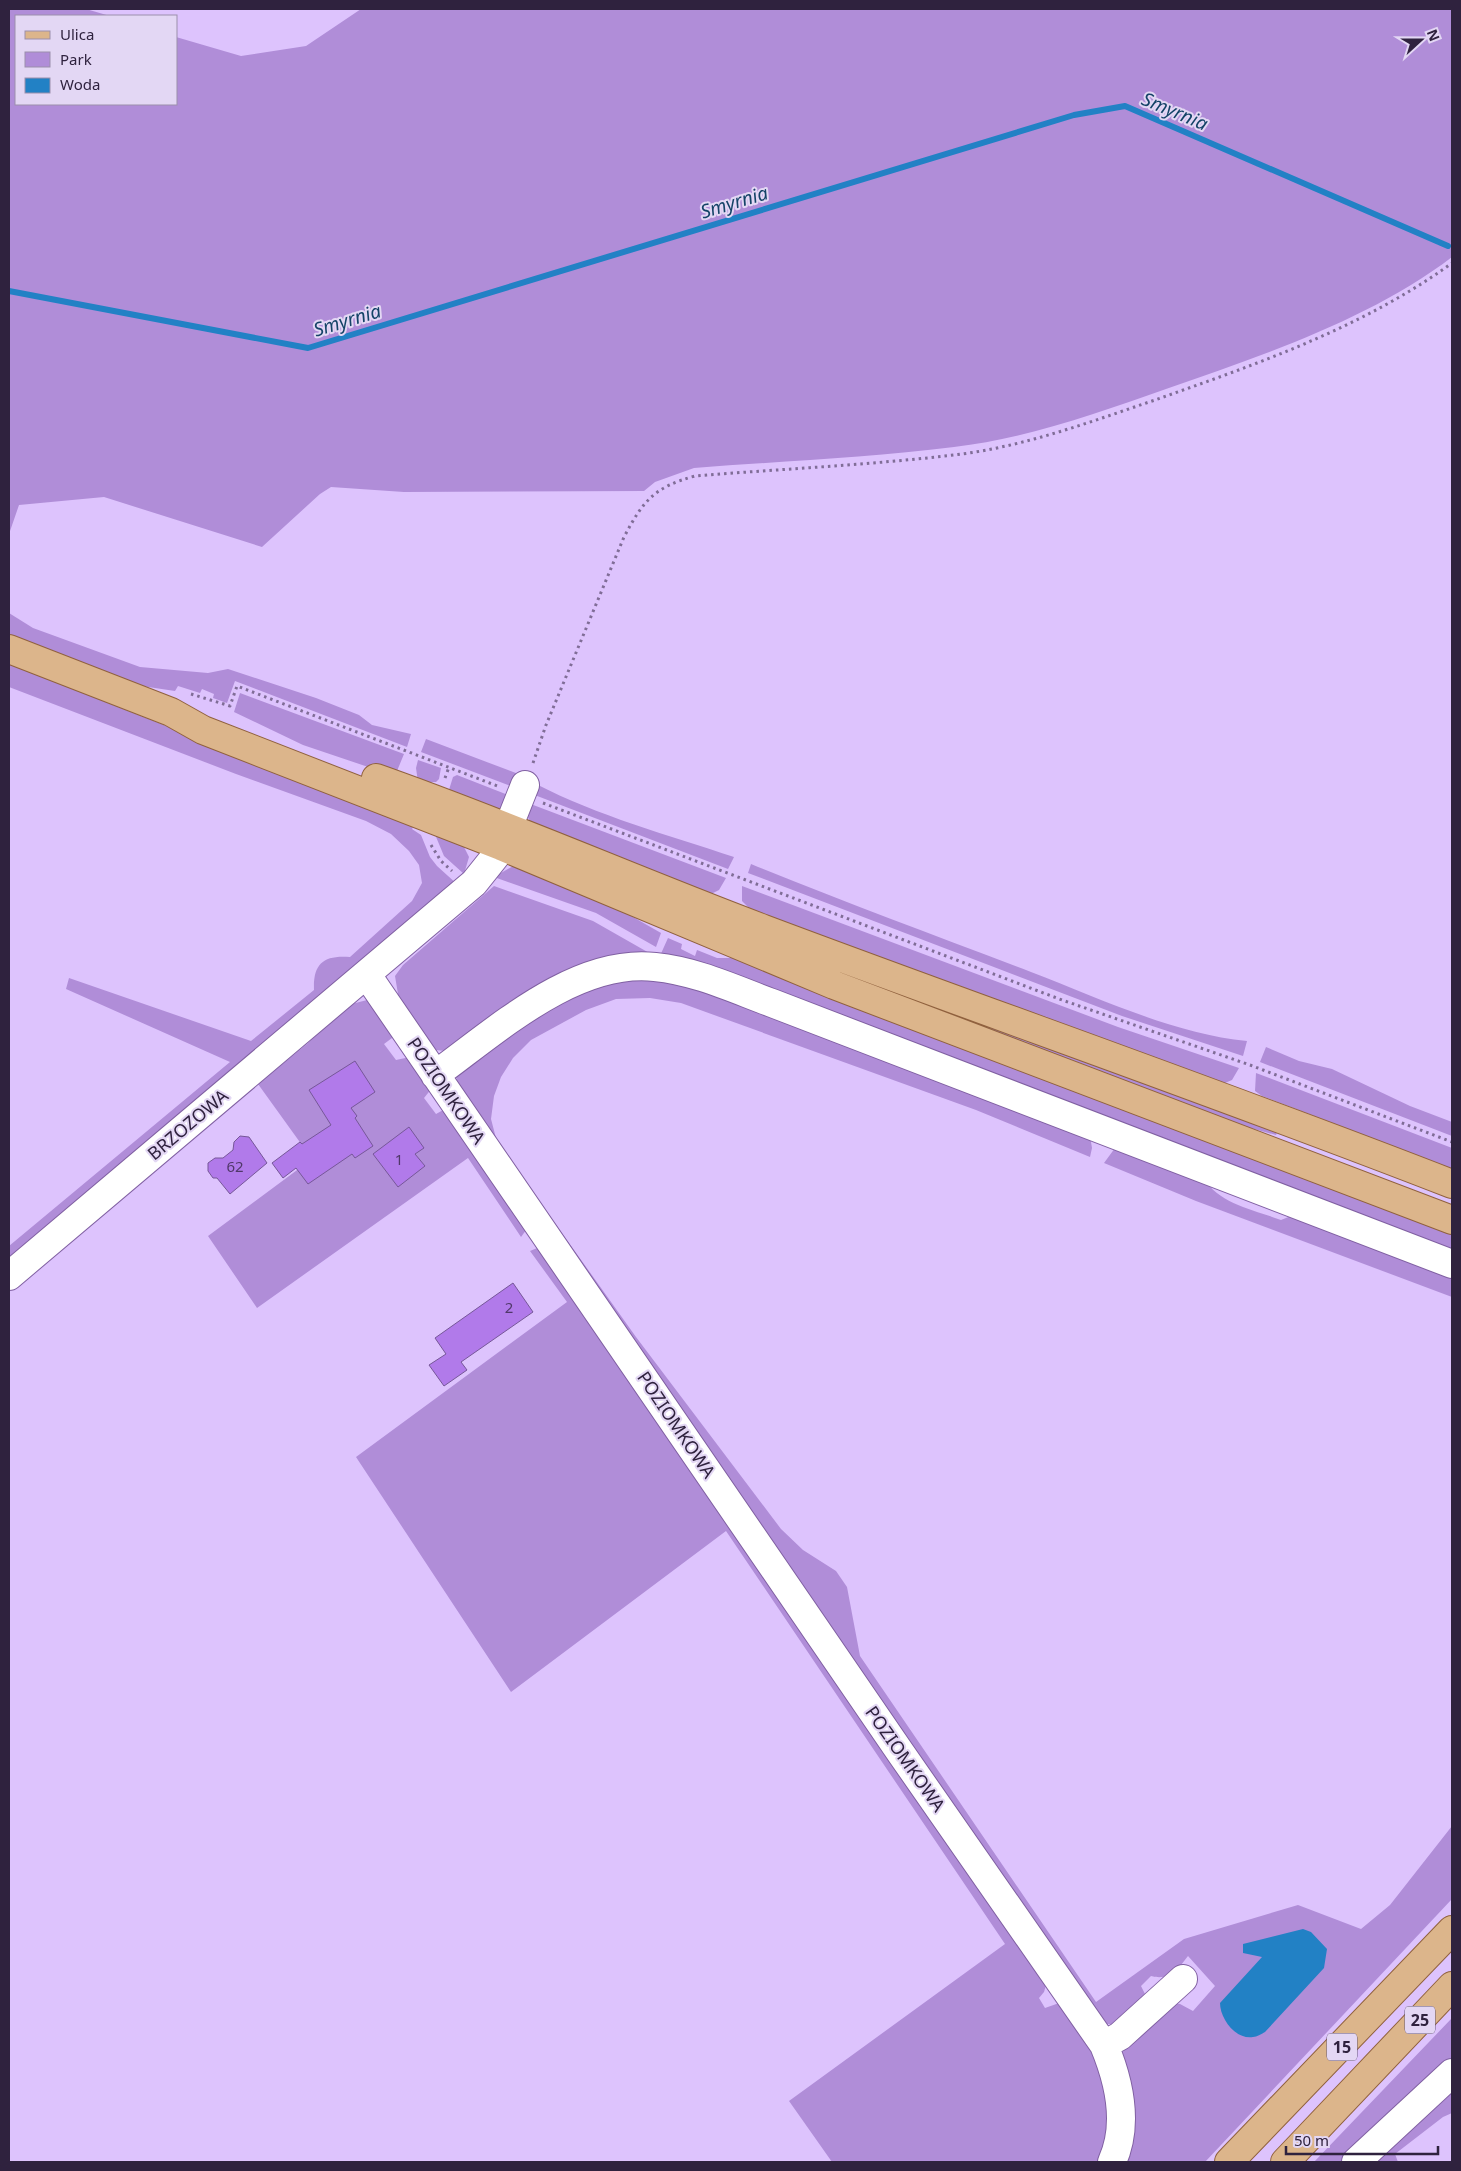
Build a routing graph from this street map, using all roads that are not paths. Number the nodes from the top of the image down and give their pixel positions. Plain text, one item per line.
1 (9, 650) edge
2 (524, 790) road end
3 (505, 837) junction
4 (367, 975) junction
5 (435, 1075) junction
6 (1452, 1184) edge
7 (1452, 1220) edge
8 (1452, 1264) edge
9 (9, 1276) edge
10 (1452, 1930) edge
11 (1183, 1979) dead end
12 (1452, 1986) edge
13 (1452, 2002) edge
14 (1104, 2045) junction
15 (1389, 2053) junction
16 (1452, 2073) edge
17 (1112, 2162) edge
18 (1230, 2162) edge
19 (1285, 2162) edge
20 (1356, 2162) edge

1 - 3 main road
2 - 3 street
3 - 4 street
3 - 6 main road
3 - 7 main road
4 - 5 street, POZIOMKOWA
4 - 9 street, BRZOZOWA
5 - 8 street
5 - 14 street, POZIOMKOWA
10 - 18 main road, 15
11 - 14 street
12 - 15 main road, 25
13 - 15 main road, 15
14 - 17 street, POZIOMKOWA
15 - 19 main road, 15
16 - 20 street

